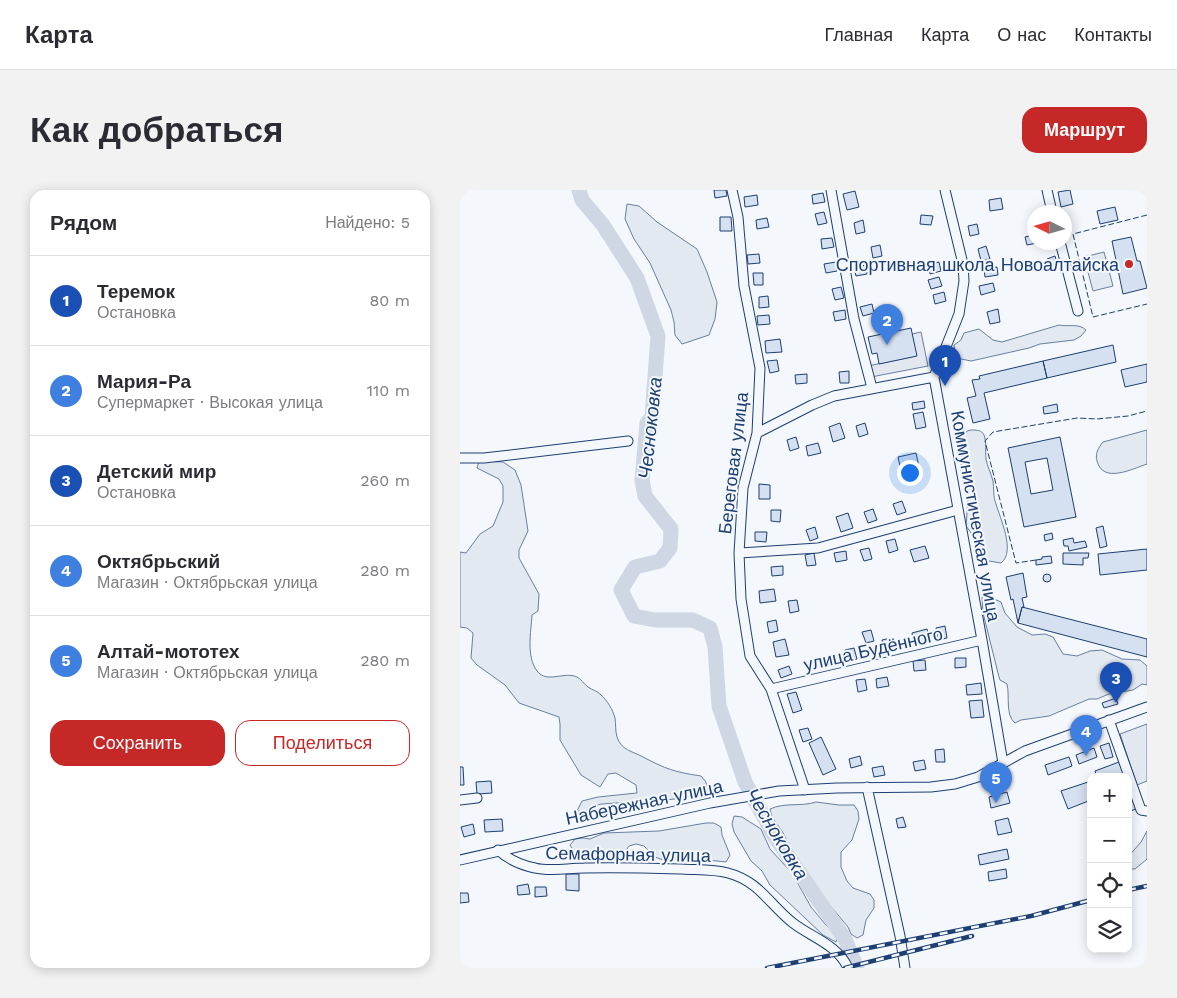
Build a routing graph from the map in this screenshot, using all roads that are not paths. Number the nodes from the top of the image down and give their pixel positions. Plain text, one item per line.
1 (732, 190) edge
2 (831, 190) edge
3 (945, 190) edge
4 (1047, 190) edge
5 (1050, 205) edge
6 (1062, 250) edge
7 (1078, 311) dead end
8 (934, 376) junction
9 (872, 388) junction
10 (757, 433) junction
11 (628, 441) dead end
12 (460, 458) edge
13 (958, 510) junction
14 (739, 552) junction
15 (982, 640) junction
16 (770, 689) junction
17 (1147, 706) edge
18 (1109, 720) junction
19 (1003, 763) junction
20 (867, 787) junction
21 (806, 790) junction
22 (477, 798) dead end
23 (460, 800) edge
24 (1147, 811) edge
25 (498, 850) junction
26 (460, 860) edge
27 (848, 968) edge
28 (904, 968) edge

1 - 10 street, Береговая улица
2 - 9 street
3 - 8 street
4 - 5 street
6 - 7 street
8 - 9 street
8 - 13 street, Коммунистическая улица
9 - 10 street
10 - 14 street, Береговая улица
11 - 12 street
13 - 14 street
13 - 15 street, Коммунистическая улица
14 - 16 street, Береговая улица
15 - 16 street, улица Будённого
15 - 19 street, Коммунистическая улица
16 - 21 street, Береговая улица
17 - 18 street, Набережная улица
18 - 19 street, Набережная улица
18 - 24 street
19 - 20 street, Набережная улица
20 - 21 street, Набережная улица
20 - 28 street
21 - 25 street, Набережная улица
22 - 23 street
25 - 26 street, Набережная улица
25 - 27 street, Семафорная улица

